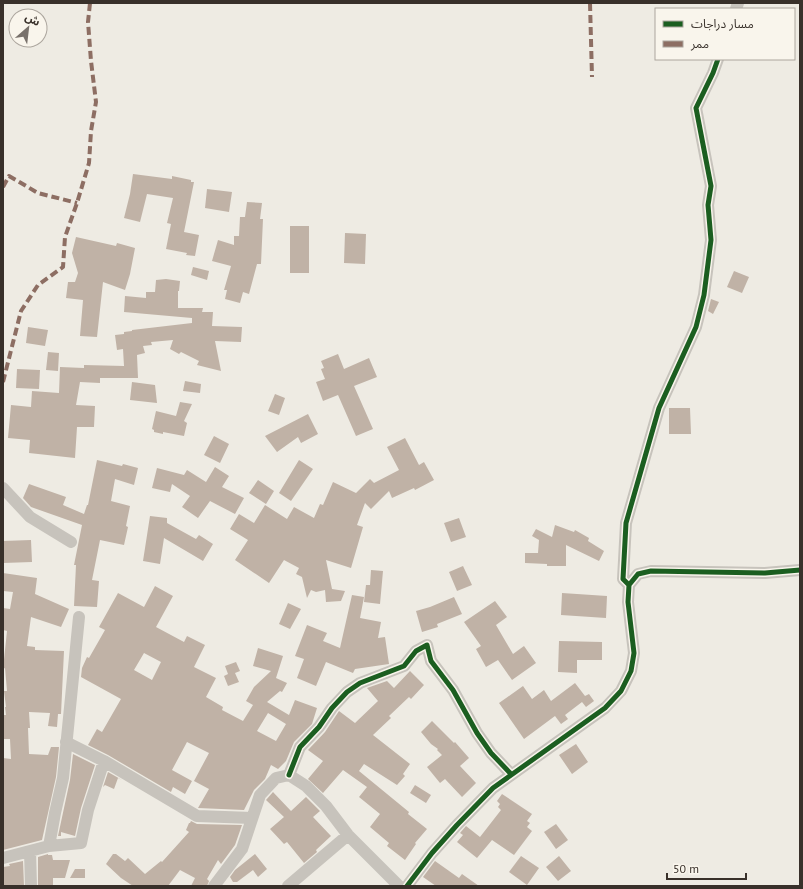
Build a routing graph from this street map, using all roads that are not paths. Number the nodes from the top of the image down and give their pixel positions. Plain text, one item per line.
1 (718, 60) edge
2 (3, 488) edge
3 (71, 542) dead end
4 (800, 570) edge
5 (629, 585) junction
6 (79, 617) dead end
7 (66, 742) junction
8 (104, 761) junction
9 (511, 774) junction
10 (289, 775) junction
11 (252, 818) junction
12 (348, 835) junction
13 (49, 846) junction
14 (30, 852) junction
15 (3, 858) edge
16 (31, 886) edge
17 (214, 886) edge
18 (288, 886) edge
19 (399, 886) edge
20 (407, 886) edge

1 - 5 street
2 - 3 street
4 - 5 street
5 - 9 street
6 - 7 street
7 - 8 street
7 - 13 street
8 - 11 street
8 - 13 street
9 - 10 street
9 - 20 street
10 - 11 street
10 - 12 street
11 - 17 street
12 - 18 street
12 - 19 street
13 - 14 street
14 - 15 street
14 - 16 street

